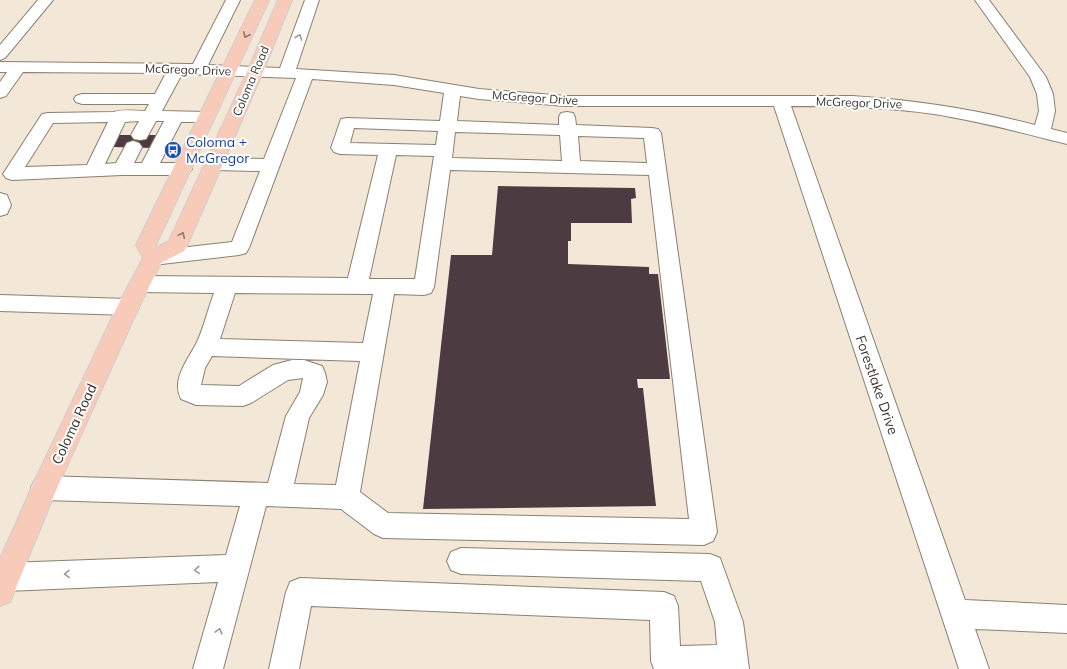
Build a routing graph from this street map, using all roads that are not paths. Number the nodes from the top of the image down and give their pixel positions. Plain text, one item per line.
1 (46, 0) edge
2 (233, 0) edge
3 (262, 0) edge
4 (285, 0) edge
5 (312, 0) edge
6 (982, 0) edge
7 (0, 55) edge
8 (0, 67) edge
9 (19, 67) junction
10 (103, 68) junction
11 (177, 68) junction
12 (198, 68) junction
13 (229, 71) junction
14 (255, 72) junction
15 (286, 74) junction
16 (306, 74) junction
17 (453, 90) junction
18 (0, 93) edge
19 (82, 99) junction
20 (159, 99) junction
21 (565, 101) junction
22 (781, 101) junction
23 (120, 115) junction
24 (150, 116) junction
25 (174, 116) junction
26 (73, 117) junction
27 (206, 117) junction
28 (447, 128) junction
29 (569, 131) junction
30 (1042, 132) junction
31 (1067, 139) edge
32 (388, 150) junction
33 (443, 158) junction
34 (214, 164) junction
35 (270, 165) junction
36 (572, 167) junction
37 (148, 168) junction
38 (122, 169) junction
39 (183, 169) junction
40 (656, 169) junction
41 (94, 170) junction
42 (0, 199) edge
43 (0, 209) edge
44 (153, 258) junction
45 (140, 284) junction
46 (227, 285) junction
47 (357, 286) junction
48 (385, 286) junction
49 (0, 303) edge
50 (128, 307) junction
51 (206, 347) junction
52 (372, 352) junction
53 (44, 488) junction
54 (267, 495) junction
55 (346, 497) junction
56 (461, 561) dead end
57 (236, 568) junction
58 (3, 585) edge
59 (955, 614) junction
60 (1067, 619) edge
61 (734, 665) edge
62 (208, 669) edge
63 (284, 669) edge
64 (974, 669) edge

1 - 7 street
2 - 12 street
3 -> 13 main road, Coloma Road
4 - 14 main road, Coloma Road
15 -> 5 street, Coloma Road
6 - 30 street
8 - 9 street, McGregor Drive
9 - 10 street, McGregor Drive
9 - 18 street
10 - 11 street, McGregor Drive
10 - 19 street
11 - 12 street, McGregor Drive
11 - 20 street
12 - 13 street, McGregor Drive
13 - 14 street, McGregor Drive
13 - 27 main road, Coloma Road
14 - 15 street, McGregor Drive
14 - 34 main road, Coloma Road
15 - 16 street, McGregor Drive
16 - 17 street, McGregor Drive
16 - 35 street
17 - 21 street, McGregor Drive
17 - 28 street
19 - 20 street
19 - 26 street
20 - 24 street
21 - 22 street, McGregor Drive
21 - 29 street
22 - 30 street, McGregor Drive
22 - 59 street, Forestlake Drive
23 - 24 street
23 - 26 street
23 - 41 street
24 - 25 street
24 - 38 street
25 - 27 street
25 - 37 street
26 - 41 street
27 - 39 main road, Coloma Road
28 - 29 street
28 - 32 street
28 - 33 street
29 - 36 street
29 - 40 street
30 - 31 street, McGregor Drive
32 - 33 street
32 - 47 street
33 - 36 street
33 - 48 street
34 - 35 street
44 -> 34 main road, Coloma Road
35 - 44 street
36 - 40 street
37 - 38 street
37 - 39 street
38 - 41 street
39 - 44 main road, Coloma Road
40 - 55 street
42 - 43 street
44 - 45 main road, Coloma Road
45 - 46 street
45 - 50 main road, Coloma Road
46 - 47 street
46 - 51 street
47 - 48 street
48 - 52 street
49 - 50 street
50 - 53 main road, Coloma Road
51 - 52 street
51 - 54 street
52 - 55 street
53 - 54 street
53 - 58 main road, Coloma Road
54 - 55 street
54 - 57 street
56 - 61 street
57 -> 58 street
62 -> 57 street
59 - 60 street
59 - 64 street, Forestlake Drive
61 - 63 street

